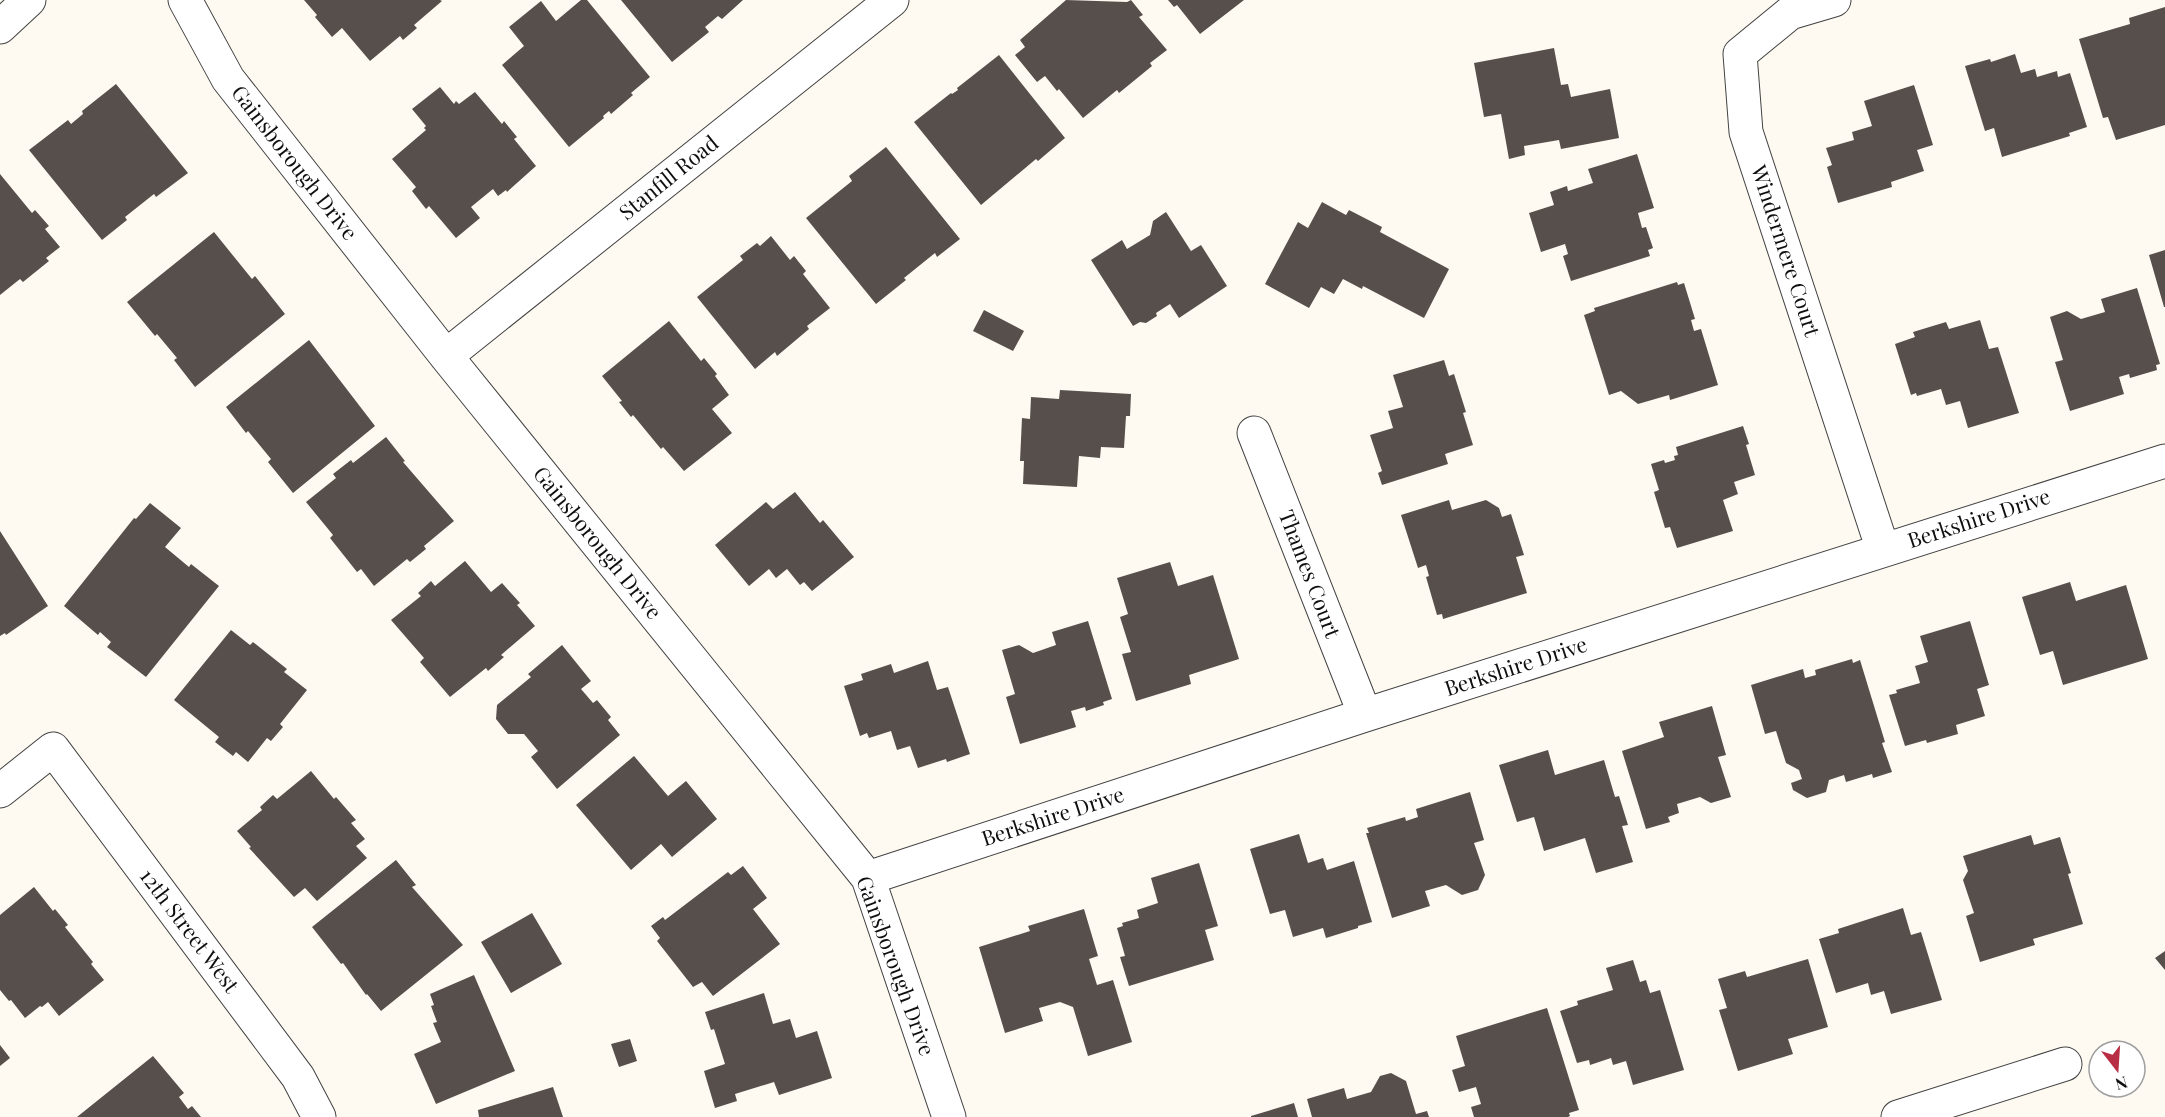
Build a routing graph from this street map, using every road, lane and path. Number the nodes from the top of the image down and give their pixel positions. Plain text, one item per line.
1 (29, 0) edge
2 (185, 0) edge
3 (1834, 0) edge
4 (875, 5) edge
5 (0, 27) edge
6 (446, 356) junction
7 (1254, 434) dead end
8 (2165, 461) edge
9 (1883, 550) junction
10 (1365, 715) junction
11 (0, 791) edge
12 (868, 878) junction
13 (2065, 1064) dead end
14 (319, 1117) edge
15 (950, 1117) edge
16 (1898, 1117) edge

1 - 5 street
2 - 6 street, Gainsborough Drive
3 - 9 street, Windermere Court
4 - 6 street, Stanfill Road
6 - 12 street, Gainsborough Drive
7 - 10 street, Thames Court
8 - 9 street, Berkshire Drive
9 - 10 street, Berkshire Drive
10 - 12 street, Berkshire Drive
11 - 14 street, 12th Street West
12 - 15 street, Gainsborough Drive
13 - 16 street

